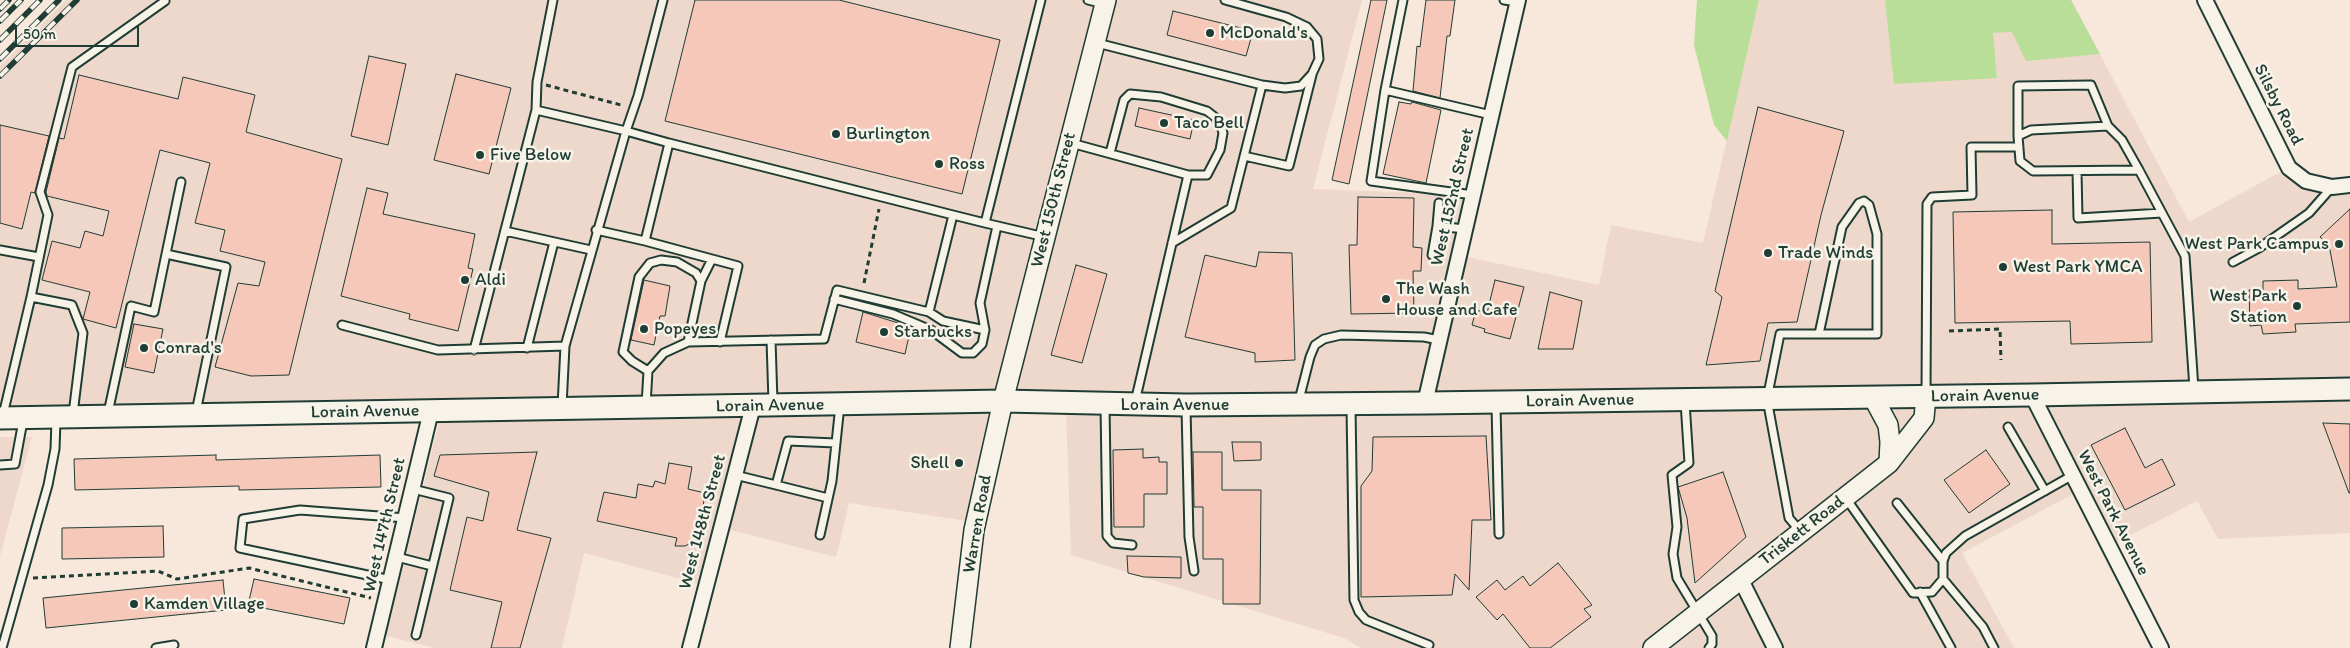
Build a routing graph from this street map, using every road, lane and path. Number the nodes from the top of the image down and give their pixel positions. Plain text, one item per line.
1 (553, 0) edge
2 (663, 0) edge
3 (1041, 0) edge
4 (1225, 0) edge
5 (1403, 0) edge
6 (2204, 0) edge
7 (165, 1) edge
8 (1099, 1) edge
9 (1514, 1) edge
10 (1095, 42) junction
11 (1312, 74) junction
12 (537, 82) junction
13 (1262, 84) junction
14 (1385, 90) junction
15 (621, 105) dead end
16 (536, 110) junction
17 (1491, 115) junction
18 (2108, 126) junction
19 (626, 131) junction
20 (2018, 136) junction
21 (1069, 142) junction
22 (670, 144) junction
23 (2019, 146) junction
24 (1110, 153) junction
25 (1244, 156) junction
26 (2139, 170) junction
27 (2077, 171) junction
28 (1188, 175) junction
29 (181, 182) dead end
30 (2350, 185) edge
31 (2332, 187) junction
32 (1473, 195) junction
33 (1439, 204) dead end
34 (879, 209) dead end
35 (2162, 213) junction
36 (954, 215) junction
37 (985, 223) junction
38 (997, 226) junction
39 (1437, 226) junction
40 (1465, 229) junction
41 (596, 230) junction
42 (505, 231) junction
43 (1045, 238) junction
44 (554, 242) junction
45 (645, 242) junction
46 (1172, 244) junction
47 (0, 250) edge
48 (591, 250) junction
49 (166, 254) junction
50 (1432, 255) dead end
51 (39, 257) junction
52 (712, 259) junction
53 (2233, 262) dead end
54 (701, 281) junction
55 (864, 282) dead end
56 (31, 297) junction
57 (834, 300) junction
58 (929, 312) junction
59 (342, 325) dead end
60 (985, 330) junction
61 (1949, 331) dead end
62 (1818, 334) junction
63 (771, 340) junction
64 (1439, 340) junction
65 (688, 342) junction
66 (720, 342) junction
67 (565, 346) junction
68 (527, 348) junction
69 (474, 350) junction
70 (2001, 360) dead end
71 (648, 371) junction
72 (2350, 388) edge
73 (2194, 392) junction
74 (2032, 395) junction
75 (1926, 396) junction
76 (1873, 397) junction
77 (1767, 399) junction
78 (1685, 400) junction
79 (1003, 401) junction
80 (1496, 402) junction
81 (1425, 403) junction
82 (1105, 404) junction
83 (1298, 404) junction
84 (1351, 404) junction
85 (840, 405) junction
86 (1134, 405) junction
87 (1186, 405) junction
88 (763, 406) junction
89 (646, 408) junction
90 (562, 409) junction
91 (431, 411) junction
92 (195, 414) junction
93 (107, 416) junction
94 (24, 417) junction
95 (64, 417) junction
96 (1, 418) edge
97 (2008, 427) dead end
98 (836, 443) junction
99 (1889, 463) junction
100 (0, 465) edge
101 (735, 475) junction
102 (2073, 476) junction
103 (776, 485) junction
104 (413, 489) junction
105 (2045, 492) junction
106 (1845, 497) junction
107 (828, 498) junction
108 (1896, 503) dead end
109 (406, 518) junction
110 (1801, 532) junction
111 (1499, 534) dead end
112 (820, 535) dead end
113 (1132, 545) dead end
114 (396, 557) junction
115 (1943, 561) junction
116 (432, 566) junction
117 (1194, 571) dead end
118 (22, 579) junction
119 (391, 580) junction
120 (1741, 580) junction
121 (1943, 580) junction
122 (1920, 592) junction
123 (371, 598) dead end
124 (1699, 612) junction
125 (416, 635) dead end
126 (174, 645) dead end
127 (1429, 645) dead end
128 (2, 648) edge
129 (156, 648) edge
130 (374, 648) edge
131 (690, 648) edge
132 (960, 648) edge
133 (1653, 648) edge
134 (1709, 648) edge
135 (1775, 648) edge
136 (1951, 648) edge
137 (1994, 648) edge
138 (2161, 648) edge

1 - 12 lane
2 - 19 lane
3 - 37 lane
4 - 11 lane
5 - 14 lane
6 - 31 street, Silsby Road
7 - 51 lane
8 - 10 main road, West 150th Street
9 - 17 street, West 152nd Street
10 - 13 lane
10 - 21 main road, West 150th Street
11 - 13 lane
11 - 25 lane
12 - 15 path
12 - 16 lane
13 - 25 lane
14 - 17 lane
14 - 32 lane
16 - 19 lane
16 - 42 lane
17 - 32 street, West 152nd Street
18 - 20 lane
18 - 20 lane
18 - 26 lane
19 - 22 lane
19 - 41 lane
20 - 23 lane
21 - 24 lane
21 - 43 main road, West 150th Street
22 - 36 lane
22 - 45 lane
23 - 27 lane
23 - 75 lane
24 - 28 lane
24 - 28 lane
25 - 46 lane
26 - 27 lane
26 - 35 lane
27 - 35 lane
28 - 46 lane
29 - 49 lane
30 - 31 street, Silsby Road
31 - 53 lane
32 - 40 street, West 152nd Street
33 - 39 lane
34 - 55 path
35 - 73 lane
36 - 37 lane
36 - 58 lane
37 - 38 lane
38 - 43 lane
38 - 60 lane
39 - 40 lane
39 - 50 lane
40 - 64 street, West 152nd Street
41 - 45 lane
41 - 48 lane
42 - 44 lane
42 - 69 lane
43 - 79 main road, West 150th Street
44 - 48 lane
44 - 68 lane
45 - 52 lane
46 - 86 lane
47 - 51 lane
48 - 67 lane
49 - 92 lane
49 - 93 lane
51 - 56 lane
52 - 54 lane
52 - 66 lane
54 - 65 lane
54 - 71 lane
56 - 95 lane
56 - 96 lane
57 - 58 lane
57 - 60 lane
57 - 63 lane
58 - 60 lane
59 - 69 lane
61 - 70 path
62 - 62 lane
62 - 77 lane
63 - 66 lane
63 - 88 lane
64 - 81 street, West 152nd Street
64 - 83 lane
65 - 66 lane
65 - 71 lane
67 - 68 lane
67 - 90 lane
68 - 69 lane
71 - 89 lane
72 - 73 main road, Lorain Avenue
73 - 74 main road, Lorain Avenue
74 - 75 main road, Lorain Avenue
74 - 102 street, West Park Avenue
75 - 76 main road, Lorain Avenue
75 - 99 main road, Triskett Road
76 - 77 main road, Lorain Avenue
76 - 99 main road
77 - 78 main road, Lorain Avenue
77 - 110 lane
78 - 80 main road, Lorain Avenue
78 - 124 lane
79 - 82 main road, Lorain Avenue
79 - 85 main road, Lorain Avenue
79 - 132 main road, Warren Road
80 - 81 main road, Lorain Avenue
80 - 111 lane
81 - 84 main road, Lorain Avenue
82 - 86 main road, Lorain Avenue
82 - 113 lane
83 - 84 main road, Lorain Avenue
83 - 87 main road, Lorain Avenue
84 - 127 lane
85 - 88 main road, Lorain Avenue
85 - 98 lane
86 - 87 main road, Lorain Avenue
87 - 117 lane
88 - 89 main road, Lorain Avenue
88 - 101 street, West 148th Street
89 - 90 main road, Lorain Avenue
90 - 91 main road, Lorain Avenue
91 - 92 main road, Lorain Avenue
91 - 104 street, West 147th Street
92 - 93 main road, Lorain Avenue
93 - 95 main road, Lorain Avenue
94 - 95 main road, Lorain Avenue
94 - 96 main road, Lorain Avenue
94 - 100 lane
95 - 118 lane
97 - 105 lane
98 - 103 lane
98 - 107 lane
99 - 106 main road, Triskett Road
101 - 103 lane
101 - 131 street, West 148th Street
102 - 105 lane
102 - 138 street, West Park Avenue
103 - 107 lane
104 - 109 street, West 147th Street
104 - 116 lane
105 - 115 lane
106 - 110 main road, Triskett Road
106 - 122 lane
107 - 112 lane
108 - 115 lane
109 - 114 street, West 147th Street
109 - 119 lane
110 - 120 main road, Triskett Road
114 - 116 lane
114 - 119 street, West 147th Street
115 - 121 lane
116 - 125 lane
118 - 123 path
118 - 128 lane
119 - 130 street, West 147th Street
120 - 124 main road, Triskett Road
120 - 135 street
121 - 122 lane
121 - 137 lane
122 - 136 lane
124 - 133 main road, Triskett Road
124 - 134 lane
126 - 129 lane

